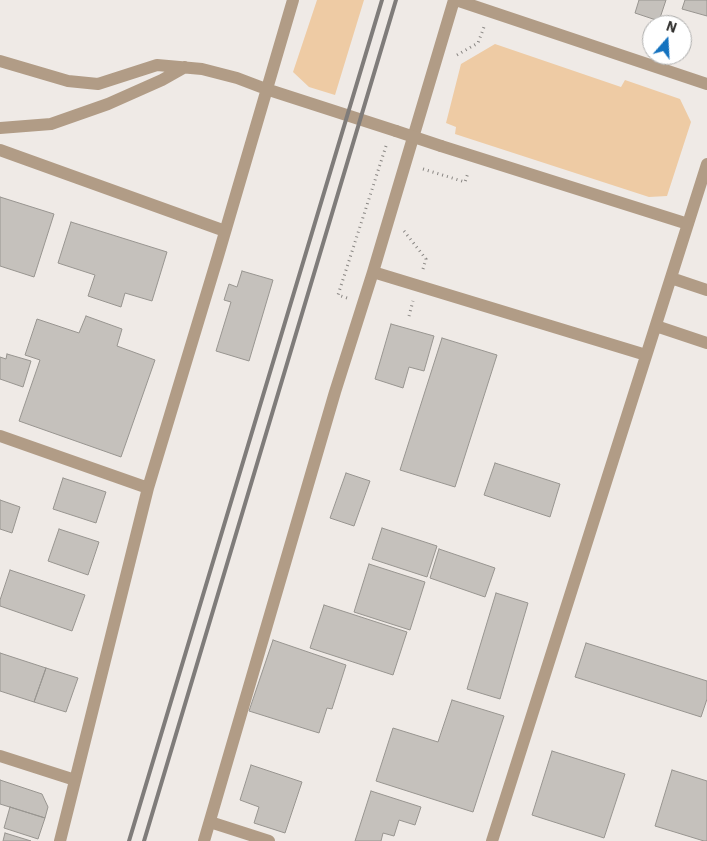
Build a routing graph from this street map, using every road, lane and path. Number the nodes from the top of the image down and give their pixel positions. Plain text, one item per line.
1 (293, 0) edge
2 (455, 0) edge
3 (0, 61) edge
4 (185, 67) junction
5 (707, 84) edge
6 (266, 89) junction
7 (0, 128) edge
8 (386, 146) dead end
9 (0, 150) edge
10 (707, 164) edge
11 (423, 169) dead end
12 (468, 173) dead end
13 (688, 224) junction
14 (225, 231) junction
15 (373, 272) junction
16 (671, 278) junction
17 (707, 290) edge
18 (363, 303) junction
19 (656, 326) junction
20 (707, 343) edge
21 (646, 355) junction
22 (0, 436) edge
23 (148, 488) junction
24 (0, 756) edge
25 (75, 780) junction
26 (210, 822) junction
27 (60, 841) edge
28 (204, 841) edge
29 (269, 841) edge
30 (492, 841) edge

1 - 6 street
2 - 5 street
2 - 15 street
3 - 4 street
4 - 6 street
4 - 7 street
6 - 13 street, bridge
6 - 14 street
8 - 18 path
9 - 14 street
10 - 13 street
11 - 12 path
13 - 16 street
14 - 23 street
15 - 18 street
15 - 21 street
16 - 17 street
16 - 19 street
18 - 26 street
19 - 20 street
19 - 21 street
21 - 30 street
22 - 23 street
23 - 25 street
24 - 25 street
25 - 27 street
26 - 28 street
26 - 29 street

